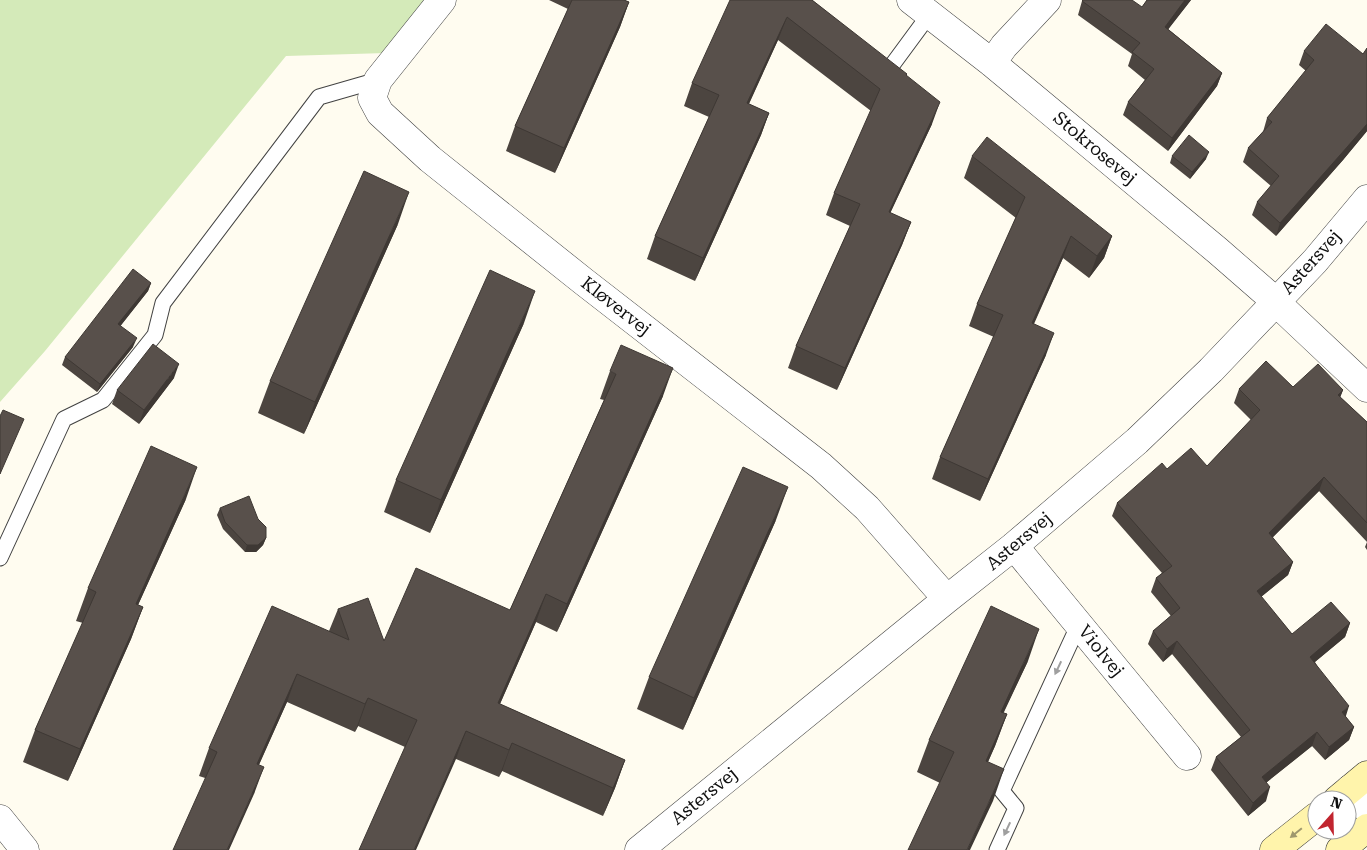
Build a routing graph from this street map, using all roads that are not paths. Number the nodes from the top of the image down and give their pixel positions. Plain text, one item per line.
1 (442, 0) edge
2 (1047, 0) edge
3 (920, 8) edge
4 (992, 63) junction
5 (887, 72) edge
6 (378, 80) junction
7 (1367, 198) edge
8 (1275, 302) junction
9 (1367, 388) edge
10 (1014, 546) junction
11 (0, 558) edge
12 (947, 599) junction
13 (1079, 624) junction
14 (1187, 756) dead end
15 (0, 819) edge
16 (1307, 824) edge
17 (25, 850) edge
18 (639, 850) edge
19 (997, 850) edge
20 (1274, 850) edge

1 - 6 street
2 - 4 street
3 - 4 street, Stokrosevej
3 - 5 lane
4 - 8 street, Stokrosevej
6 - 11 lane
6 - 12 street, Kløvervej
7 - 8 street, Astersvej
8 - 9 street, Stokrosevej
8 - 10 street, Astersvej
10 - 12 street, Astersvej
10 - 13 street, Violvej
12 - 18 street, Astersvej
13 - 14 street, Violvej
13 -> 19 lane
15 - 17 street
16 -> 20 main road

